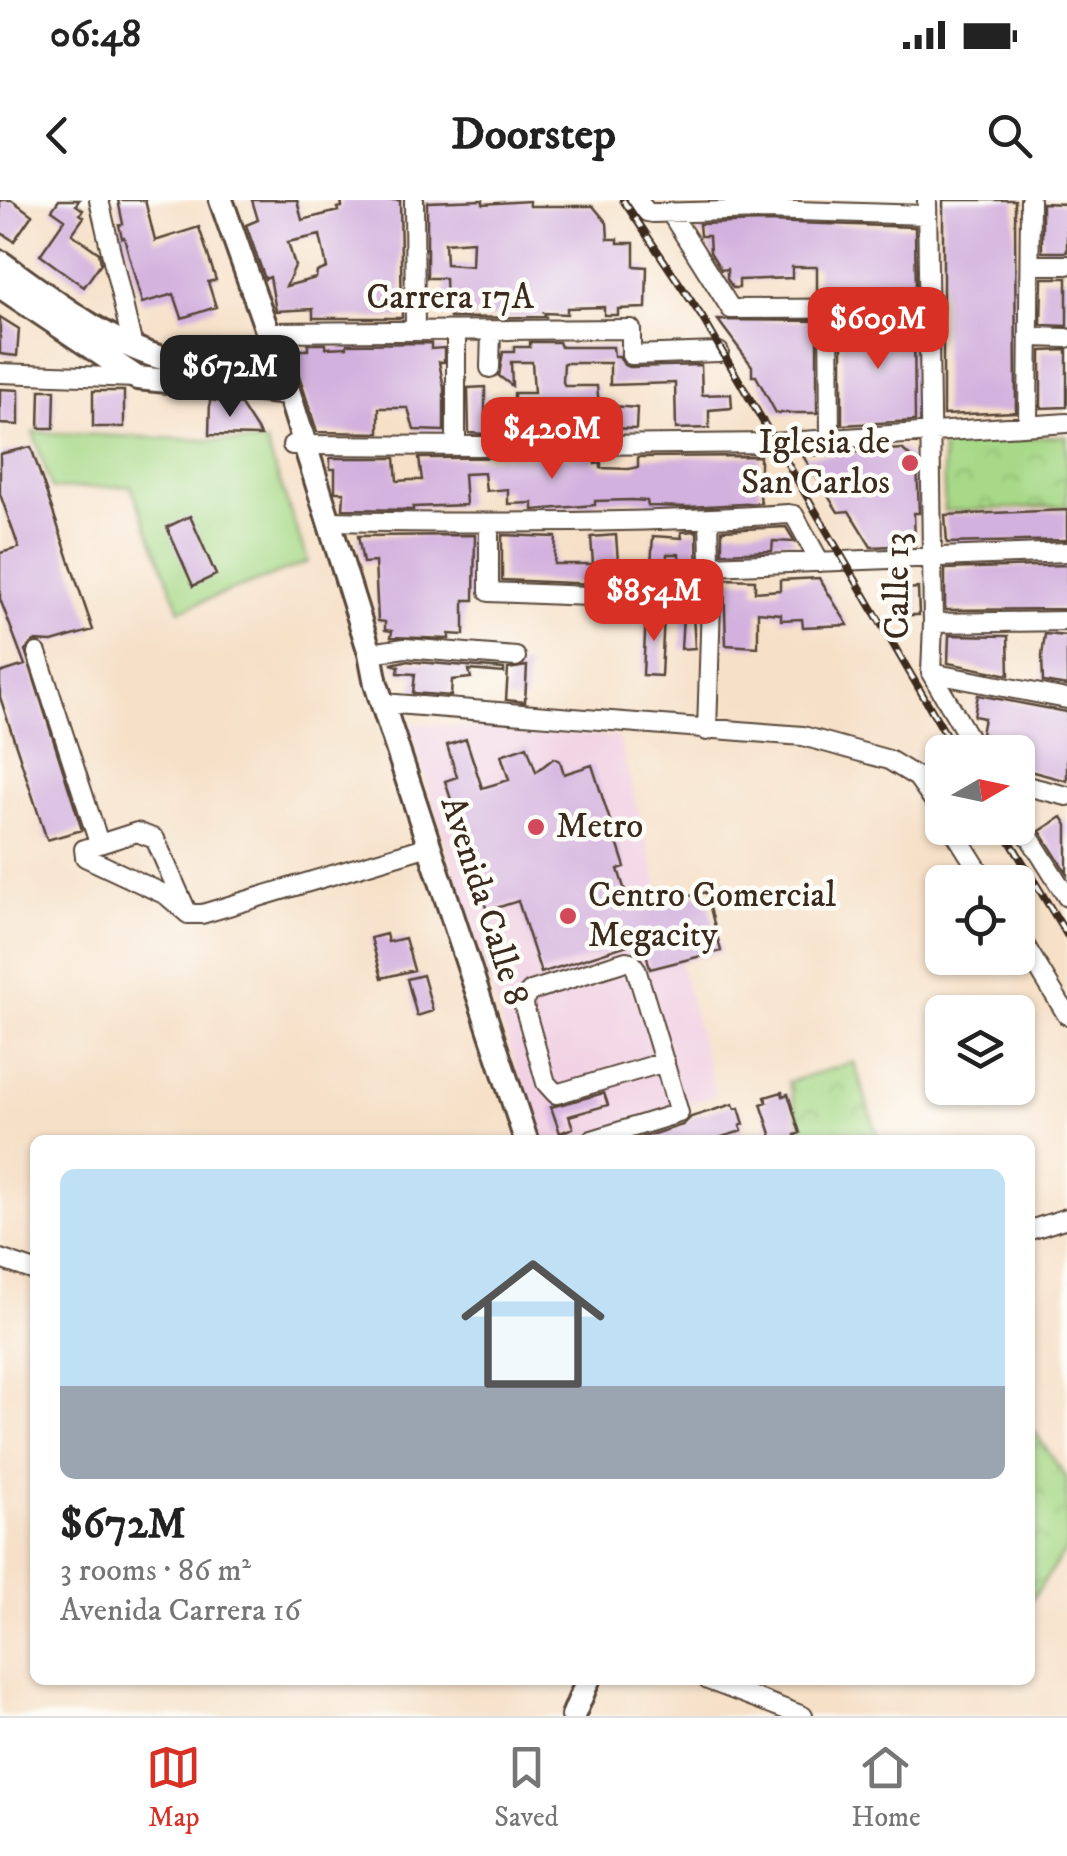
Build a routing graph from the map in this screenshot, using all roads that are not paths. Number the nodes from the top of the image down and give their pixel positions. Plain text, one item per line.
1 (99, 200) edge
2 (207, 200) edge
3 (221, 200) edge
4 (414, 200) edge
5 (1030, 200) edge
6 (764, 205) edge
7 (642, 206) edge
8 (926, 208) edge
9 (670, 212) junction
10 (0, 262) edge
11 (1030, 265) junction
12 (1067, 265) edge
13 (0, 286) edge
14 (829, 308) junction
15 (927, 308) junction
16 (415, 330) junction
17 (491, 331) junction
18 (269, 332) junction
19 (456, 332) junction
20 (1030, 337) junction
21 (1067, 338) edge
22 (133, 347) junction
23 (718, 352) dead end
24 (490, 368) dead end
25 (0, 373) edge
26 (138, 378) junction
27 (274, 385) junction
28 (1067, 423) edge
29 (1028, 426) junction
30 (928, 433) junction
31 (830, 439) junction
32 (298, 445) junction
33 (456, 446) junction
34 (709, 519) junction
35 (329, 520) junction
36 (489, 524) junction
37 (1067, 552) edge
38 (932, 556) junction
39 (820, 562) junction
40 (710, 566) junction
41 (711, 601) junction
42 (1067, 621) edge
43 (933, 623) junction
44 (36, 653) dead end
45 (370, 653) junction
46 (516, 657) dead end
47 (930, 673) junction
48 (380, 694) junction
49 (1067, 699) edge
50 (708, 730) junction
51 (967, 735) edge
52 (925, 788) edge
53 (1035, 788) edge
54 (1067, 796) edge
55 (99, 843) junction
56 (1034, 845) edge
57 (429, 846) junction
58 (1067, 897) edge
59 (188, 914) junction
60 (1035, 962) edge
61 (1067, 1014) edge
62 (665, 1062) junction
63 (524, 1135) edge
64 (608, 1135) edge
65 (1067, 1218) edge
66 (1038, 1231) edge
67 (0, 1260) edge
68 (30, 1269) edge
69 (587, 1685) edge
70 (721, 1685) edge
71 (579, 1714) edge
72 (803, 1716) edge

1 - 22 street
2 - 27 main road, Avenida Calle 8
3 - 18 main road, Avenida Calle 8
4 - 16 street
5 - 11 street
6 - 8 street
6 - 9 street
7 - 9 street
8 - 15 street, Calle 13
9 - 14 street
10 - 22 main road
11 - 12 street
11 - 20 street
13 - 26 main road
14 - 15 street
14 - 31 street
15 - 30 street, Calle 13
16 - 18 street, Carrera 17A
16 - 19 street, Carrera 17A
17 - 19 street, Carrera 17A
17 - 23 street, Carrera 17A
17 - 24 street
18 - 27 main road, Avenida Calle 8
19 - 33 street
20 - 21 street
20 - 29 street
22 - 27 main road
25 - 26 street
26 - 27 main road
27 - 32 main road, Avenida Calle 8
28 - 29 street
29 - 30 street
30 - 31 street
30 - 38 street, Calle 13
31 - 33 street
32 - 33 street
32 - 35 main road, Avenida Calle 8
32 - 48 main road, Avenida Calle 8
34 - 36 street
34 - 39 street
34 - 40 street
35 - 36 street
35 - 45 main road, Avenida Calle 8
36 - 41 street
37 - 38 street
38 - 39 street
38 - 43 street, Calle 13
39 - 40 street
40 - 41 street
41 - 50 street
42 - 43 street
43 - 47 street, Calle 13
44 - 55 street
45 - 46 street
45 - 48 main road, Avenida Calle 8
47 - 49 street
47 - 51 street
48 - 50 street
48 - 57 main road, Avenida Calle 8
50 - 52 street
53 - 54 street
55 - 59 street
55 - 59 street
56 - 58 street
57 - 59 street
57 - 63 main road, Avenida Calle 8
60 - 61 street
62 - 62 street
62 - 64 street
65 - 66 street
67 - 68 street
69 - 71 main road
70 - 72 street

